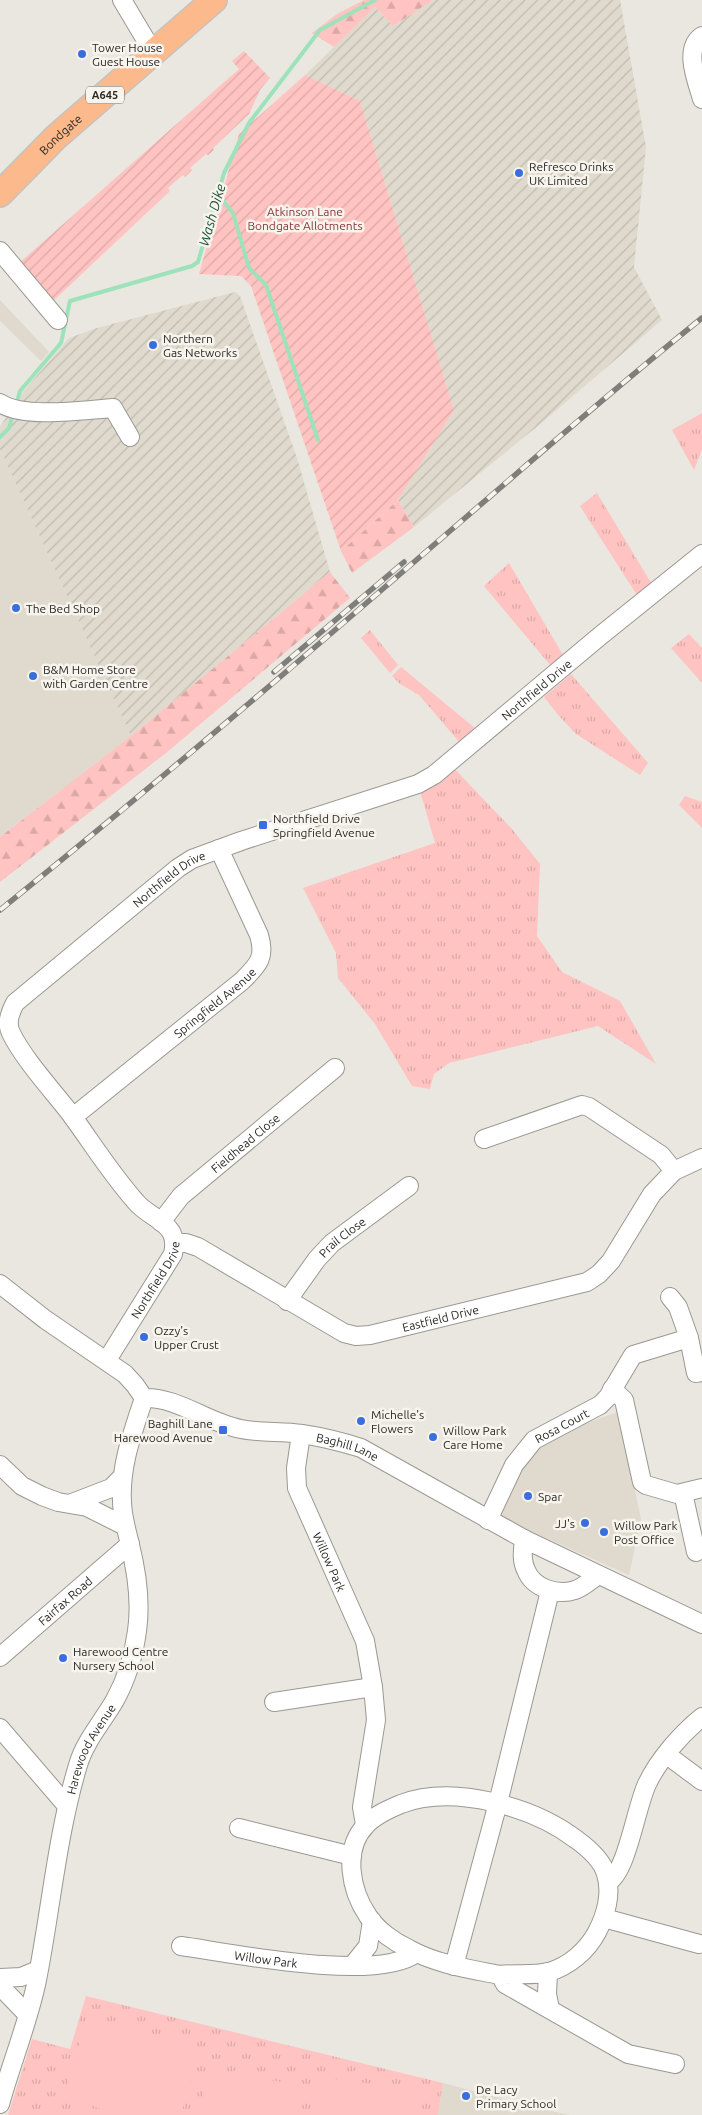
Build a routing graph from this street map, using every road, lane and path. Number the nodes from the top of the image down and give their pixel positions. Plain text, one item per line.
1 (122, 0) edge
2 (214, 0) edge
3 (702, 36) edge
4 (153, 52) junction
5 (702, 99) edge
6 (0, 194) edge
7 (0, 251) edge
8 (58, 320) dead end
9 (11, 407) edge
10 (130, 437) dead end
11 (702, 554) edge
12 (219, 849) junction
13 (335, 1068) dead end
14 (73, 1117) junction
15 (484, 1139) dead end
16 (702, 1158) edge
17 (674, 1171) junction
18 (409, 1186) dead end
19 (161, 1222) junction
20 (175, 1243) junction
21 (0, 1284) edge
22 (670, 1297) dead end
23 (287, 1301) junction
24 (689, 1338) junction
25 (107, 1360) junction
26 (702, 1372) edge
27 (612, 1388) junction
28 (144, 1398) junction
29 (301, 1434) junction
30 (1, 1469) edge
31 (122, 1476) junction
32 (702, 1488) edge
33 (683, 1493) junction
34 (72, 1503) junction
35 (488, 1520) junction
36 (125, 1526) junction
37 (524, 1539) junction
38 (130, 1544) junction
39 (693, 1554) edge
40 (598, 1575) junction
41 (550, 1591) junction
42 (702, 1624) edge
43 (0, 1657) edge
44 (373, 1687) junction
45 (274, 1702) dead end
46 (702, 1717) edge
47 (0, 1728) edge
48 (667, 1755) junction
49 (702, 1781) edge
50 (498, 1803) junction
51 (67, 1806) junction
52 (365, 1825) junction
53 (239, 1828) dead end
54 (352, 1856) junction
55 (608, 1882) junction
56 (604, 1918) junction
57 (372, 1921) junction
58 (699, 1944) dead end
59 (181, 1946) dead end
60 (416, 1953) junction
61 (352, 1966) junction
62 (454, 1966) junction
63 (38, 1970) junction
64 (548, 1972) junction
65 (500, 1975) junction
66 (0, 1978) edge
67 (0, 1986) edge
68 (550, 2009) junction
69 (27, 2014) junction
70 (675, 2064) dead end
71 (0, 2104) edge

1 - 4 street
2 - 4 highway, Bondgate / A645
3 - 5 street
4 - 6 highway, Bondgate / A645
7 - 8 street
9 - 10 street
11 - 12 street, Northfield Drive
12 - 14 street, Springfield Avenue
12 - 14 street, Northfield Drive
13 - 19 street, Fieldhead Close
14 - 19 street, Northfield Drive
15 - 17 street
16 - 17 street, Eastfield Drive
17 - 23 street, Eastfield Drive
18 - 23 street, Prail Close
19 - 20 street, Northfield Drive
20 - 23 street, Eastfield Drive
20 - 25 street, Northfield Drive
21 - 25 street
22 - 24 street
24 - 26 street
24 - 27 street, Rosa Court
25 - 28 street
27 - 33 street
27 - 35 street, Rosa Court
28 - 29 street, Baghill Lane
28 - 31 street, Harewood Avenue
29 - 35 street, Baghill Lane
29 - 44 street, Willow Park
30 - 34 street
31 - 34 street
31 - 36 street, Harewood Avenue
32 - 33 street
33 - 39 street
34 - 36 street
35 - 37 street, Baghill Lane
36 - 38 street, Harewood Avenue
37 - 40 street, Baghill Lane
37 - 41 street
38 - 43 street, Fairfax Road
38 - 51 street, Harewood Avenue
40 - 41 street
40 - 42 street, Baghill Lane
41 - 50 street
44 - 45 street
44 - 52 street, Willow Park
46 - 48 street
47 - 51 street
48 - 49 street
48 - 55 street
50 - 52 street
50 - 55 street
50 - 62 street
51 - 63 street, Harewood Avenue
52 - 54 street
53 - 54 street
54 - 57 street
55 - 56 street
56 - 58 street
56 - 64 street
57 - 60 street
57 - 61 street
59 - 61 street, Willow Park
60 - 61 street, Willow Park
60 - 62 street
62 - 65 street
63 - 66 street
63 - 69 street, Harewood Avenue
64 - 65 street
64 - 68 street
65 - 68 street
67 - 69 street
68 - 70 street
69 - 71 street, Harewood Avenue

